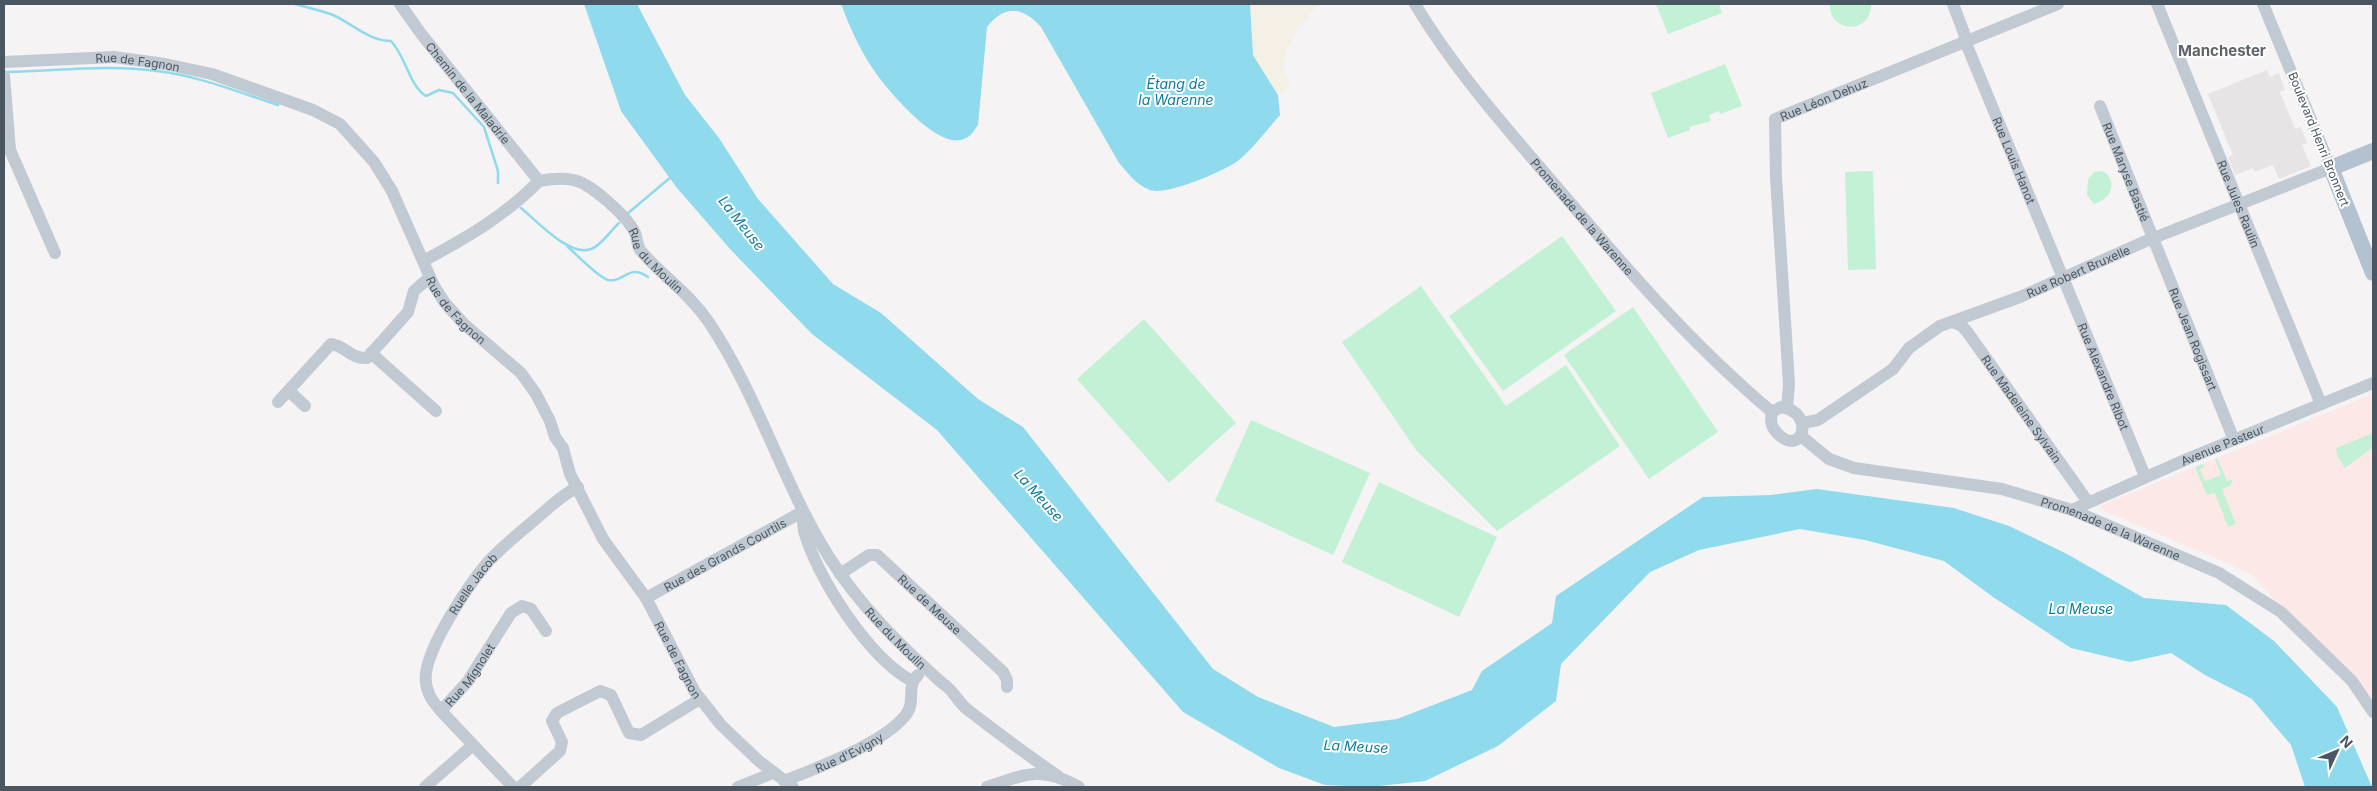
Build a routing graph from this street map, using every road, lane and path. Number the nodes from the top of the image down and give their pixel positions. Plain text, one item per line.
1 (400, 4) edge
2 (1415, 4) edge
3 (1953, 4) edge
4 (2058, 4) edge
5 (2157, 4) edge
6 (2263, 4) edge
7 (1964, 41) junction
8 (4, 62) edge
9 (4, 76) edge
10 (2100, 106) dead end
11 (2373, 151) edge
12 (2331, 168) junction
13 (539, 181) junction
14 (2240, 204) junction
15 (2153, 238) junction
16 (55, 253) dead end
17 (423, 261) junction
18 (2373, 274) edge
19 (430, 277) junction
20 (2062, 278) junction
21 (1952, 322) junction
22 (371, 353) junction
23 (2373, 383) edge
24 (288, 391) junction
25 (278, 402) dead end
26 (2321, 404) junction
27 (305, 406) dead end
28 (1787, 408) junction
29 (436, 411) dead end
30 (1772, 412) junction
31 (1802, 423) junction
32 (1801, 436) junction
33 (2234, 440) junction
34 (2145, 476) junction
35 (578, 487) junction
36 (2088, 502) junction
37 (2072, 510) junction
38 (802, 512) junction
39 (840, 574) junction
40 (646, 598) junction
41 (546, 631) dead end
42 (925, 668) junction
43 (912, 681) junction
44 (1007, 687) dead end
45 (700, 699) junction
46 (441, 711) junction
47 (2373, 712) edge
48 (473, 745) junction
49 (1011, 745) junction
50 (1025, 754) junction
51 (759, 761) junction
52 (773, 773) junction
53 (1028, 775) junction
54 (1058, 776) junction
55 (788, 784) edge
56 (425, 787) edge
57 (513, 787) edge
58 (520, 787) edge
59 (738, 787) edge
60 (987, 787) edge
61 (1080, 787) edge

1 - 13 street, Chemin de la Maladrie
2 - 30 street, Promenade de la Warenne
3 - 7 street, Rue Louis Hanot
4 - 7 street, Rue Léon Dehuz
5 - 14 street, Rue Jules Raulin
6 - 12 street, Boulevard Henri Bronnert
7 - 20 street, Rue Louis Hanot
7 - 28 street, Rue Léon Dehuz
8 - 17 street, Rue de Fagnon
9 - 16 street
10 - 15 street, Rue Maryse Bastié
11 - 12 main road, Rue Robert Bruxelle
12 - 14 street, Rue Robert Bruxelle
12 - 18 main road, Boulevard Henri Bronnert
13 - 17 street
13 - 38 street, Rue du Moulin
14 - 15 street, Rue Robert Bruxelle
14 - 26 street, Rue Jules Raulin
15 - 20 street, Rue Robert Bruxelle
15 - 33 street, Rue Jean Rogissart
17 - 19 street, Rue de Fagnon
19 - 22 street
19 - 35 street, Rue de Fagnon
20 - 21 street, Rue Robert Bruxelle
20 - 34 street, Rue Alexandre Ribot
21 - 31 street, Rue Robert Bruxelle
21 - 36 street, Rue Madeleine Sylvain
22 - 24 street
22 - 29 street
23 - 26 street, Avenue Pasteur
24 - 25 street
24 - 27 street
26 - 33 street, Avenue Pasteur
28 - 30 street
28 - 31 street
30 - 32 street
31 - 32 street
32 - 37 street, Promenade de la Warenne
33 - 34 street, Avenue Pasteur
34 - 36 street, Avenue Pasteur
35 - 40 street, Rue de Fagnon
35 - 46 street, Ruelle Jacob
36 - 37 street, Avenue Pasteur
37 - 47 street, Promenade de la Warenne
38 - 39 street, Rue du Moulin
38 - 40 street, Rue des Grands Courtils
38 - 43 street, Rue du Moulin
39 - 42 street, Rue du Moulin
39 - 44 street, Rue de Meuse
40 - 45 street, Rue de Fagnon
41 - 46 street, Rue Mignolet
42 - 43 street
42 - 49 street, Rue du Moulin
43 - 55 street, Rue d'Evigny
45 - 51 street, Rue de Fagnon
45 - 58 street
46 - 48 street, Rue Mignolet
48 - 56 street
48 - 57 street, Rue Mignolet
49 - 50 street, Rue du Moulin
49 - 53 street, Rue du Moulin
50 - 53 street
50 - 54 street, Rue du Moulin
51 - 52 street, Rue de Fagnon
51 - 59 street
52 - 55 street, Rue de Fagnon
52 - 59 street
53 - 54 street
53 - 60 street
54 - 61 street

